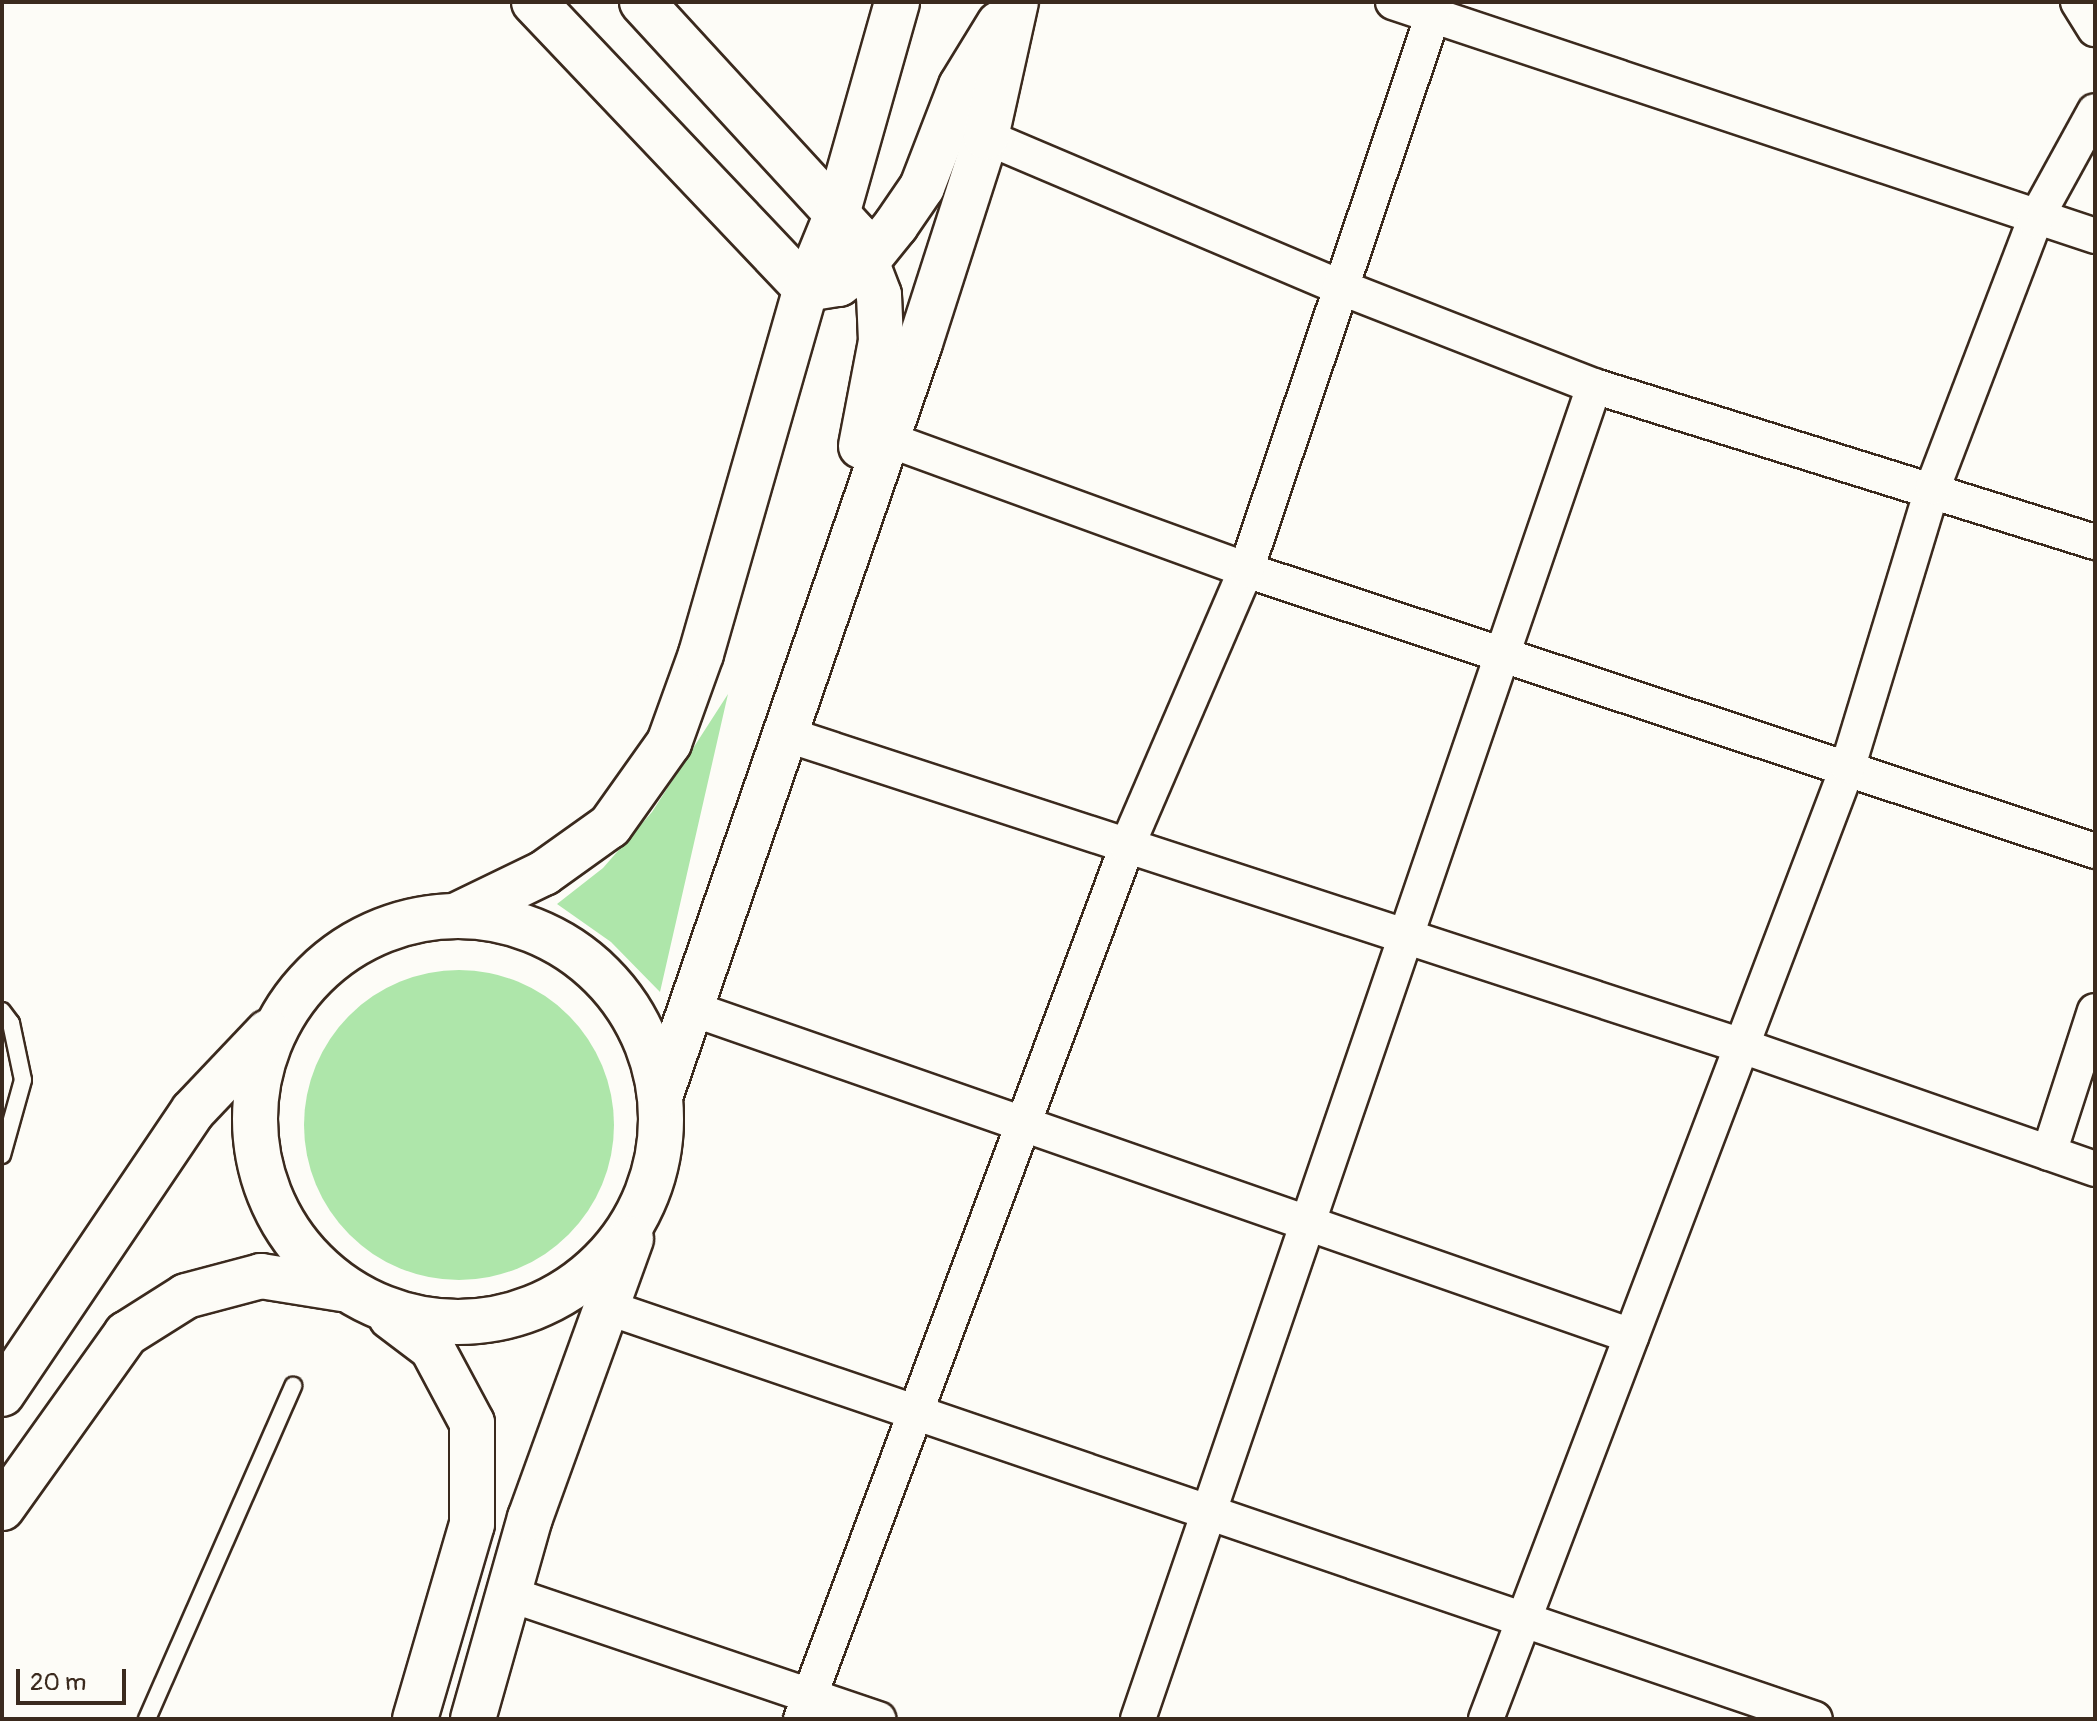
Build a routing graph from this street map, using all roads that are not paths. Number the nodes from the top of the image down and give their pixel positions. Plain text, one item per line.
1 (534, 2) edge
2 (642, 2) edge
3 (897, 2) edge
4 (1014, 2) edge
5 (1393, 2) edge
6 (2078, 2) edge
7 (1433, 15) junction
8 (2095, 29) edge
9 (2095, 111) edge
10 (986, 137) junction
11 (838, 211) junction
12 (2035, 220) junction
13 (2095, 236) edge
14 (867, 261) junction
15 (1340, 287) junction
16 (806, 289) junction
17 (1594, 386) junction
18 (887, 439) junction
19 (1933, 487) junction
20 (2095, 542) edge
21 (1246, 570) junction
22 (832, 602) junction
23 (1504, 652) junction
24 (788, 735) junction
25 (1848, 766) junction
26 (1127, 846) junction
27 (2095, 851) edge
28 (457, 915) junction
29 (1406, 936) junction
30 (687, 1007) junction
31 (2, 1011) edge
32 (2095, 1011) edge
33 (278, 1022) junction
34 (1742, 1046) junction
35 (661, 1094) junction
36 (1024, 1121) junction
37 (2049, 1153) junction
38 (2, 1155) edge
39 (2095, 1169) edge
40 (641, 1211) junction
41 (1309, 1222) junction
42 (361, 1299) junction
43 (606, 1307) junction
44 (1631, 1336) junction
45 (293, 1386) dead end
46 (2, 1394) edge
47 (915, 1412) junction
48 (2, 1508) edge
49 (1209, 1513) junction
50 (509, 1594) junction
51 (1523, 1619) junction
52 (805, 1707) edge
53 (147, 1719) edge
54 (415, 1719) edge
55 (473, 1719) edge
56 (878, 1719) edge
57 (1138, 1719) edge
58 (1486, 1719) edge
59 (1815, 1719) edge

1 - 16 main road
2 - 11 main road
3 - 11 main road
4 - 10 main road
4 - 14 main road
5 - 7 street
6 - 8 street
7 - 12 street
7 - 15 street
9 - 12 street
10 - 15 street
10 - 18 main road
11 - 14 main road
11 - 16 main road
12 - 13 street
12 - 19 street
14 - 16 main road
14 - 22 main road
15 - 17 street
15 - 21 street
16 - 28 main road
17 - 19 street
17 - 23 street
18 - 21 street
18 - 22 main road
19 - 20 street
19 - 25 street
21 - 23 street
21 - 26 street
22 - 24 main road
23 - 25 street
23 - 29 street
24 - 26 street
24 - 30 main road
25 - 27 street
25 - 34 street
26 - 29 street
26 - 36 street
28 - 33 main road
28 - 35 main road
29 - 34 street
29 - 41 street
30 - 35 main road
30 - 36 street
31 - 38 lane
32 - 37 street
33 - 42 main road
33 - 46 main road
34 - 37 street
34 - 44 street
35 - 40 main road
36 - 41 street
36 - 47 street
37 - 39 street
40 - 42 main road
40 - 43 main road
41 - 44 street
41 - 49 street
42 - 48 main road
42 - 54 main road
43 - 47 street
43 - 50 main road
44 - 51 street
45 - 53 lane
47 - 49 street
47 - 52 street
49 - 51 street
49 - 57 street
50 - 52 street
50 - 55 main road
51 - 58 street
51 - 59 street
52 - 56 street

